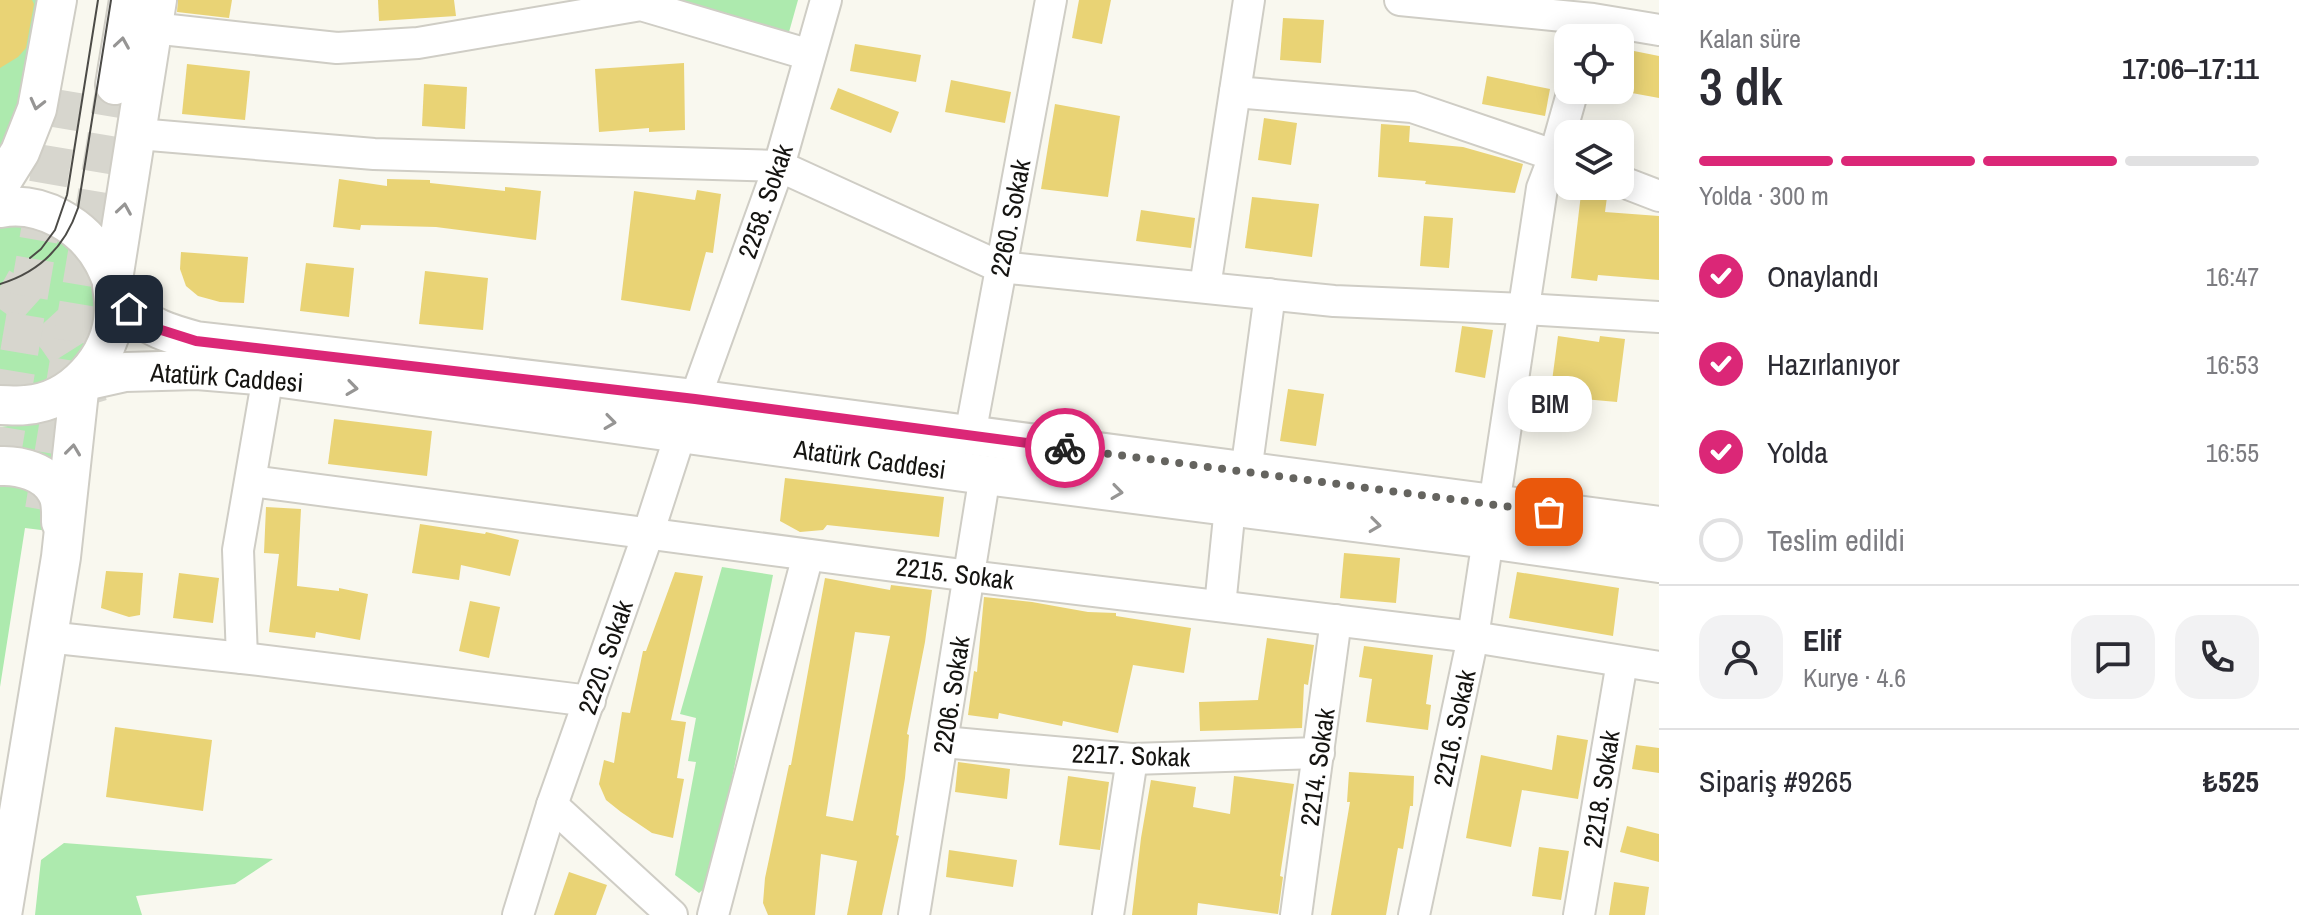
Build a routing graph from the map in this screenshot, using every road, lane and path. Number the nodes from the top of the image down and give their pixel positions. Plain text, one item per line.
1 (57, 0) edge
2 (78, 0) edge
3 (826, 0) edge
4 (1051, 0) edge
5 (1249, 0) edge
6 (1400, 0) edge
7 (641, 2) edge
8 (146, 9) edge
9 (1593, 19) edge
10 (1659, 30) edge
11 (810, 55) junction
12 (66, 78) tunnel mouth
13 (115, 85) tunnel mouth
14 (1235, 92) junction
15 (138, 134) junction
16 (1554, 155) edge
17 (779, 166) junction
18 (1554, 168) edge
19 (0, 184) edge
20 (1634, 186) edge
21 (1659, 196) edge
22 (0, 208) edge
23 (1000, 267) junction
24 (112, 286) junction
25 (1205, 287) junction
26 (1270, 294) junction
27 (1524, 309) junction
28 (1659, 317) edge
29 (268, 376) junction
30 (80, 382) junction
31 (0, 405) edge
32 (688, 416) junction
33 (970, 435) junction
34 (0, 466) edge
35 (1246, 472) junction
36 (985, 475) junction
37 (251, 481) junction
38 (1230, 507) junction
39 (43, 517) tunnel mouth
40 (1491, 522) junction
41 (1659, 526) edge
42 (648, 534) junction
43 (808, 555) junction
44 (61, 557) junction
45 (1659, 563) edge
46 (970, 576) junction
47 (1220, 606) junction
48 (1336, 620) junction
49 (47, 637) junction
50 (1473, 637) junction
51 (242, 658) junction
52 (1622, 662) junction
53 (1659, 667) edge
54 (590, 701) junction
55 (943, 742) junction
56 (1319, 753) junction
57 (1132, 759) junction
58 (0, 794) edge
59 (552, 805) junction
60 (2, 915) edge
61 (518, 915) edge
62 (672, 915) edge
63 (713, 915) edge
64 (914, 915) edge
65 (1108, 915) edge
66 (1296, 915) edge
67 (1414, 915) edge
68 (1579, 915) edge

1 -> 19 main road
2 - 12 main road
3 - 11 street, 2258. Sokak
4 - 23 street, 2260. Sokak
5 - 14 street
6 - 9 street
7 - 8 street
7 - 11 street
13 -> 8 main road
8 - 15 main road
9 - 10 street
11 - 17 street, 2258. Sokak
14 - 16 street
14 - 25 street
15 - 17 street
24 -> 15 main road
17 - 23 street
17 - 32 street, 2258. Sokak
18 - 27 street, 2216. Sokak
20 - 21 street
22 - 24 main road
23 - 25 street
23 - 33 street, 2260. Sokak
24 - 30 main road
24 - 32 main road, Atatürk Caddesi
25 - 26 street
26 - 27 street
26 - 35 street
27 - 28 street
27 - 40 street, 2216. Sokak
29 - 30 main road, Atatürk Caddesi
29 -> 32 main road, Atatürk Caddesi
29 - 37 street
30 - 31 main road
44 -> 30 main road
32 - 33 main road, Atatürk Caddesi
32 - 36 main road, Atatürk Caddesi
32 - 42 street, 2220. Sokak
33 - 35 main road, Atatürk Caddesi
34 - 44 main road
35 - 40 main road, Atatürk Caddesi
36 -> 38 main road, Atatürk Caddesi
36 - 46 street, 2206. Sokak
37 - 42 street, 2215. Sokak
37 - 51 street
38 -> 40 main road, Atatürk Caddesi
38 - 47 street
39 - 58 main road
40 - 41 main road, Atatürk Caddesi
40 - 45 main road, Atatürk Caddesi
40 - 50 street, 2216. Sokak
42 - 43 street, 2215. Sokak
42 - 54 street, 2220. Sokak
43 - 46 street, 2215. Sokak
43 - 63 street
44 - 49 main road
46 - 47 street, 2215. Sokak
46 - 55 street, 2206. Sokak
47 - 48 street, 2215. Sokak
48 - 50 street, 2215. Sokak
48 - 56 street, 2214. Sokak
49 - 51 street
49 - 60 main road
50 - 52 street, 2215. Sokak
50 - 67 street, 2216. Sokak
51 - 54 street
52 - 53 street, 2215. Sokak
52 - 68 street, 2218. Sokak
54 - 59 street, 2220. Sokak
55 - 57 street, 2217. Sokak
55 - 64 street, 2206. Sokak
56 - 57 street, 2217. Sokak
56 - 66 street, 2214. Sokak
57 - 65 street
59 - 61 street, 2220. Sokak
59 - 62 street

